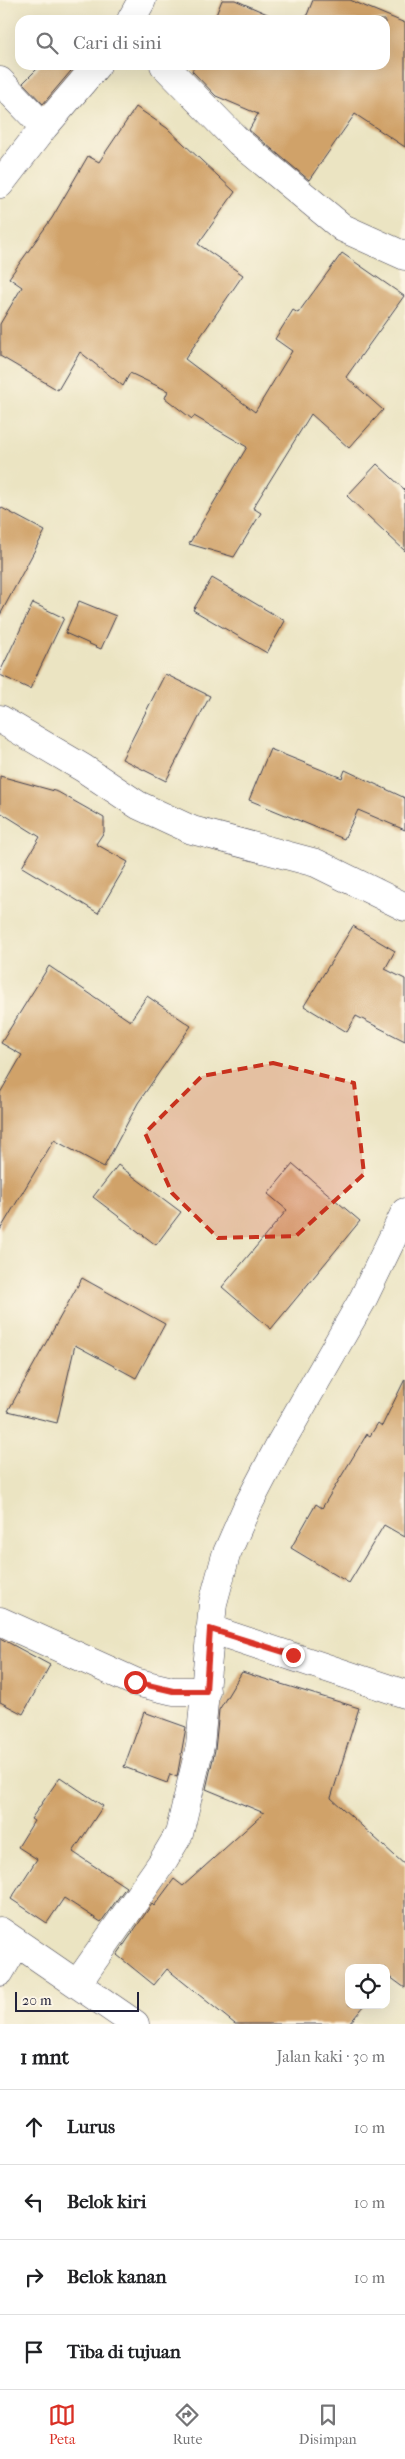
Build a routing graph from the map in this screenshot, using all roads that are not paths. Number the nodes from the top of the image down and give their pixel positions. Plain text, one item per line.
1 (142, 0) edge
2 (133, 15) edge
3 (93, 70) edge
4 (169, 70) edge
5 (0, 81) edge
6 (44, 127) junction
7 (0, 184) edge
8 (405, 256) edge
9 (0, 719) edge
10 (405, 907) edge
11 (405, 1212) edge
12 (0, 1621) edge
13 (210, 1629) junction
14 (206, 1691) junction
15 (405, 1694) edge
16 (9, 1937) edge
17 (0, 1972) edge
18 (76, 1984) junction
19 (135, 2024) edge

1 - 2 street
3 - 6 street
4 - 8 street
5 - 6 street
6 - 7 street
9 - 10 street
11 - 13 street
12 - 14 street
13 - 14 street
13 - 15 street
14 - 18 street
16 - 17 street
16 - 18 street
18 - 19 street

